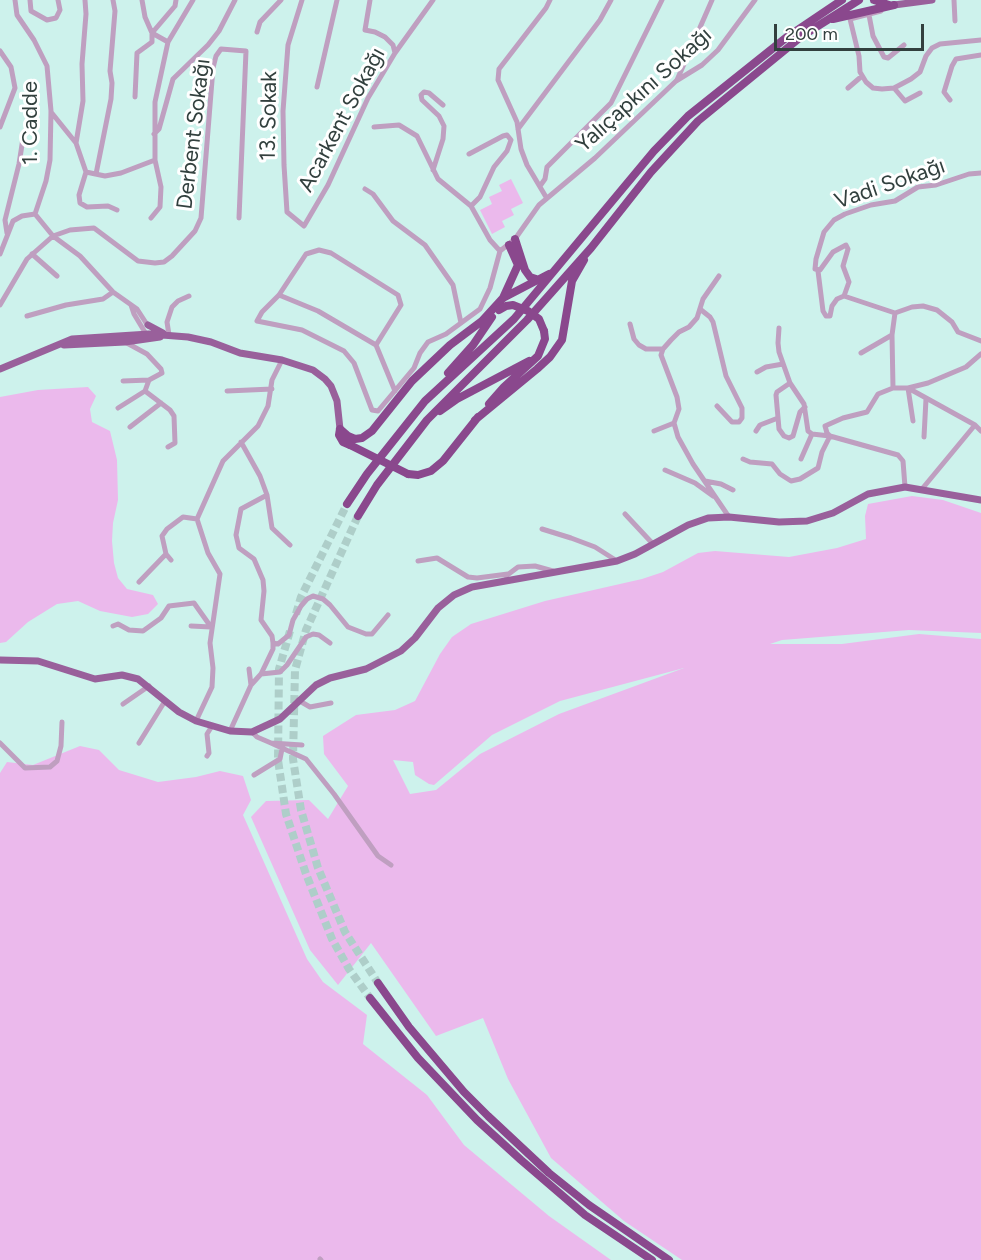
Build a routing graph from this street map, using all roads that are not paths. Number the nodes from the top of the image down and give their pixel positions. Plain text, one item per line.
1 (15, 0) edge
2 (30, 0) edge
3 (58, 0) edge
4 (85, 0) edge
5 (113, 0) edge
6 (142, 0) edge
7 (176, 0) edge
8 (193, 0) edge
9 (235, 0) edge
10 (281, 0) edge
11 (302, 0) edge
12 (337, 0) edge
13 (370, 0) edge
14 (433, 0) edge
15 (550, 0) edge
16 (611, 0) edge
17 (662, 0) edge
18 (712, 0) edge
19 (755, 0) edge
20 (842, 0) edge
21 (860, 0) edge
22 (932, 0) edge
23 (954, 0) edge
24 (920, 1) edge
25 (909, 2) edge
26 (889, 3) edge
27 (876, 4) edge
28 (869, 15) junction
29 (850, 19) junction
30 (825, 21) junction
31 (955, 21) dead end
32 (816, 27) junction
33 (257, 32) dead end
34 (152, 33) junction
35 (981, 40) edge
36 (168, 42) junction
37 (904, 45) dead end
38 (0, 51) edge
39 (395, 53) junction
40 (981, 55) edge
41 (686, 63) junction
42 (694, 70) junction
43 (862, 76) junction
44 (676, 81) junction
45 (317, 87) dead end
46 (848, 88) dead end
47 (894, 88) junction
48 (920, 93) dead end
49 (135, 96) dead end
50 (950, 100) dead end
51 (443, 105) dead end
52 (51, 111) junction
53 (0, 127) edge
54 (374, 127) dead end
55 (518, 129) junction
56 (24, 132) dead end
57 (154, 134) junction
58 (76, 143) junction
59 (469, 154) dead end
60 (155, 160) junction
61 (433, 170) junction
62 (86, 172) junction
63 (981, 173) edge
64 (96, 174) junction
65 (540, 186) junction
66 (365, 189) dead end
67 (546, 197) junction
68 (471, 206) junction
69 (117, 210) dead end
70 (35, 214) junction
71 (151, 218) dead end
72 (239, 218) dead end
73 (304, 226) joint
74 (7, 233) junction
75 (53, 236) junction
76 (512, 242) junction
77 (591, 248) junction
78 (500, 251) junction
79 (0, 254) edge
80 (32, 254) junction
81 (555, 269) junction
82 (818, 271) junction
83 (57, 276) dead end
84 (718, 276) dead end
85 (539, 280) junction
86 (113, 292) junction
87 (279, 295) junction
88 (189, 296) dead end
89 (844, 296) junction
90 (503, 298) junction
91 (0, 305) edge
92 (700, 309) junction
93 (895, 313) junction
94 (27, 316) dead end
95 (492, 317) junction
96 (461, 323) junction
97 (630, 324) dead end
98 (144, 325) junction
99 (779, 327) dead end
100 (131, 335) junction
101 (168, 335) junction
102 (892, 335) junction
103 (148, 336) junction
104 (981, 341) edge
105 (125, 342) junction
106 (106, 344) junction
107 (58, 345) junction
108 (376, 345) junction
109 (663, 349) junction
110 (861, 353) dead end
111 (981, 354) edge
112 (538, 356) junction
113 (282, 360) junction
114 (783, 364) junction
115 (0, 369) edge
116 (424, 369) junction
117 (757, 372) dead end
118 (149, 380) junction
119 (123, 381) dead end
120 (790, 383) junction
121 (893, 388) junction
122 (908, 388) junction
123 (272, 389) junction
124 (145, 391) junction
125 (227, 391) dead end
126 (395, 391) junction
127 (926, 399) junction
128 (425, 401) junction
129 (161, 403) junction
130 (717, 406) dead end
131 (805, 407) junction
132 (118, 408) dead end
133 (778, 418) junction
134 (427, 420) junction
135 (475, 420) junction
136 (913, 421) dead end
137 (674, 423) junction
138 (975, 425) junction
139 (130, 427) dead end
140 (340, 429) junction
141 (654, 431) dead end
142 (756, 431) dead end
143 (981, 431) edge
144 (812, 434) junction
145 (830, 436) junction
146 (924, 437) dead end
147 (241, 442) junction
148 (168, 447) dead end
149 (743, 459) dead end
150 (801, 459) dead end
151 (665, 470) dead end
152 (705, 481) junction
153 (906, 487) junction
154 (922, 489) junction
155 (733, 490) dead end
156 (267, 495) junction
157 (717, 499) junction
158 (981, 500) edge
159 (347, 504) tunnel mouth
160 (625, 514) dead end
161 (358, 516) tunnel mouth
162 (729, 517) junction
163 (197, 519) junction
164 (542, 529) dead end
165 (653, 544) junction
166 (290, 545) dead end
167 (166, 554) junction
168 (171, 561) dead end
169 (418, 561) dead end
170 (617, 561) junction
171 (554, 572) junction
172 (508, 574) junction
173 (501, 580) junction
174 (139, 582) dead end
175 (388, 615) dead end
176 (112, 626) dead end
177 (191, 626) dead end
178 (211, 627) junction
179 (330, 643) dead end
180 (273, 644) junction
181 (0, 660) edge
182 (249, 669) dead end
183 (261, 674) junction
184 (251, 685) junction
185 (149, 686) junction
186 (298, 700) junction
187 (165, 701) junction
188 (331, 703) dead end
189 (123, 704) dead end
190 (196, 721) junction
191 (62, 722) dead end
192 (212, 726) junction
193 (230, 731) junction
194 (252, 732) junction
195 (0, 743) edge
196 (139, 743) dead end
197 (271, 743) junction
198 (302, 744) dead end
199 (282, 749) junction
200 (207, 756) dead end
201 (254, 775) dead end
202 (391, 865) dead end
203 (378, 983) tunnel mouth
204 (370, 998) tunnel mouth
205 (652, 1260) edge
206 (669, 1260) edge

1 - 52 street, 1. Cadde
2 - 3 street
4 - 58 street
5 - 64 street
6 - 34 street
7 - 34 street
8 - 36 street
9 - 57 street
10 - 33 street
11 - 73 street, 13. Sokak
12 - 45 street
13 - 39 street
14 - 39 street, Acarkent Sokağı
15 - 55 street
16 - 55 street
17 - 65 street
18 - 41 street
19 - 42 street, Yalıçapkını Sokağı
20 - 81 highway
21 - 27 highway
21 - 30 highway
22 - 24 main road
23 - 31 street
24 - 25 main road
25 - 26 main road
26 - 27 highway
26 - 28 street
27 - 30 highway
28 - 29 street
28 - 37 street
29 - 32 highway
29 - 43 street
30 - 32 highway
32 - 77 highway
34 - 36 street
34 - 49 street
35 - 47 street
36 - 57 street
38 - 53 street
39 - 73 street, Acarkent Sokağı
40 - 50 street
41 - 42 street
41 - 44 street
42 - 44 street, Yalıçapkını Sokağı
43 - 46 street
43 - 47 street
44 - 67 street, Yalıçapkını Sokağı
47 - 48 street
51 - 61 street
52 - 58 street
52 - 70 street, 1. Cadde
54 - 61 street
55 - 65 street
56 - 74 street
57 - 60 street
58 - 62 street
59 - 68 street
60 - 64 street
60 - 71 street
61 - 68 street
62 - 64 street
62 - 69 street
63 - 82 street, Vadi Sokağı
65 - 67 street
66 - 96 street
67 - 76 street, Yalıçapkını Sokağı
68 - 78 street
70 - 74 street
70 - 75 street
72 - 75 street, Derbent Sokağı
74 - 79 street
75 - 80 street, Derbent Sokağı
75 - 86 street
76 - 78 street, Yalıçapkını Sokağı
76 - 85 highway
76 - 90 highway
77 - 134 highway
77 - 135 highway
78 - 96 street
80 - 83 street
80 - 91 street, Derbent Sokağı
81 - 85 highway
81 - 128 highway
82 - 89 street
82 - 89 street, Vadi Sokağı
84 - 92 street
85 - 90 highway
86 - 94 street
86 - 98 street
87 - 108 street
87 - 108 street
87 - 126 street
88 - 101 street
89 - 93 street
90 - 116 highway
92 - 109 street
92 - 130 street
93 - 102 street
93 - 104 street
95 - 112 highway, bridge
95 - 116 highway
95 - 128 highway
96 - 126 street
97 - 109 street
98 - 100 main road
98 - 101 main road
98 - 103 street
99 - 114 street
100 - 103 main road
100 - 107 main road
101 - 103 main road
101 - 113 main road
102 - 110 street
102 - 121 street
103 - 105 main road
103 - 106 main road
105 - 106 main road
105 - 118 street
106 - 107 main road
107 - 115 main road
108 - 126 street
109 - 137 street
111 - 122 street
112 - 134 highway
112 - 135 highway
113 - 123 street
113 - 140 main road
114 - 117 street
114 - 120 street
116 - 140 highway
118 - 119 street
118 - 124 street
120 - 131 street
120 - 133 street
121 - 122 street
121 - 145 street
122 - 127 street
122 - 136 street
123 - 125 street
123 - 147 street
124 - 129 street
124 - 132 street
127 - 138 street
127 - 146 street
128 - 159 highway
129 - 139 street
129 - 148 street
131 - 133 street
131 - 144 street
133 - 142 street
134 - 161 highway
135 - 140 highway, bridge
137 - 141 street
137 - 152 street
138 - 143 street
138 - 154 street
144 - 145 street
144 - 150 street
145 - 149 street
145 - 153 street
147 - 156 street
147 - 163 street
151 - 157 street
152 - 155 street
152 - 157 street
153 - 154 main road
153 - 162 main road
154 - 158 main road
156 - 166 street
156 - 180 street
157 - 162 street
160 - 165 street
162 - 165 main road
163 - 167 street
163 - 178 street
164 - 170 street
165 - 170 main road
167 - 168 street
167 - 174 street
169 - 172 street
170 - 171 main road
171 - 172 street
171 - 173 main road
172 - 173 street
173 - 186 main road
175 - 180 street
176 - 178 street
177 - 178 street
178 - 190 street
179 - 183 street
180 - 183 street
181 - 185 main road
182 - 184 street
183 - 184 street
184 - 193 street
185 - 187 main road
185 - 189 street
186 - 188 street
186 - 194 main road
187 - 190 main road
187 - 196 street
190 - 192 main road
191 - 195 street
192 - 193 main road
192 - 200 street
193 - 194 main road
194 - 197 street
197 - 198 street
197 - 199 street
199 - 201 street
199 - 202 street
203 - 206 highway
204 - 205 highway

